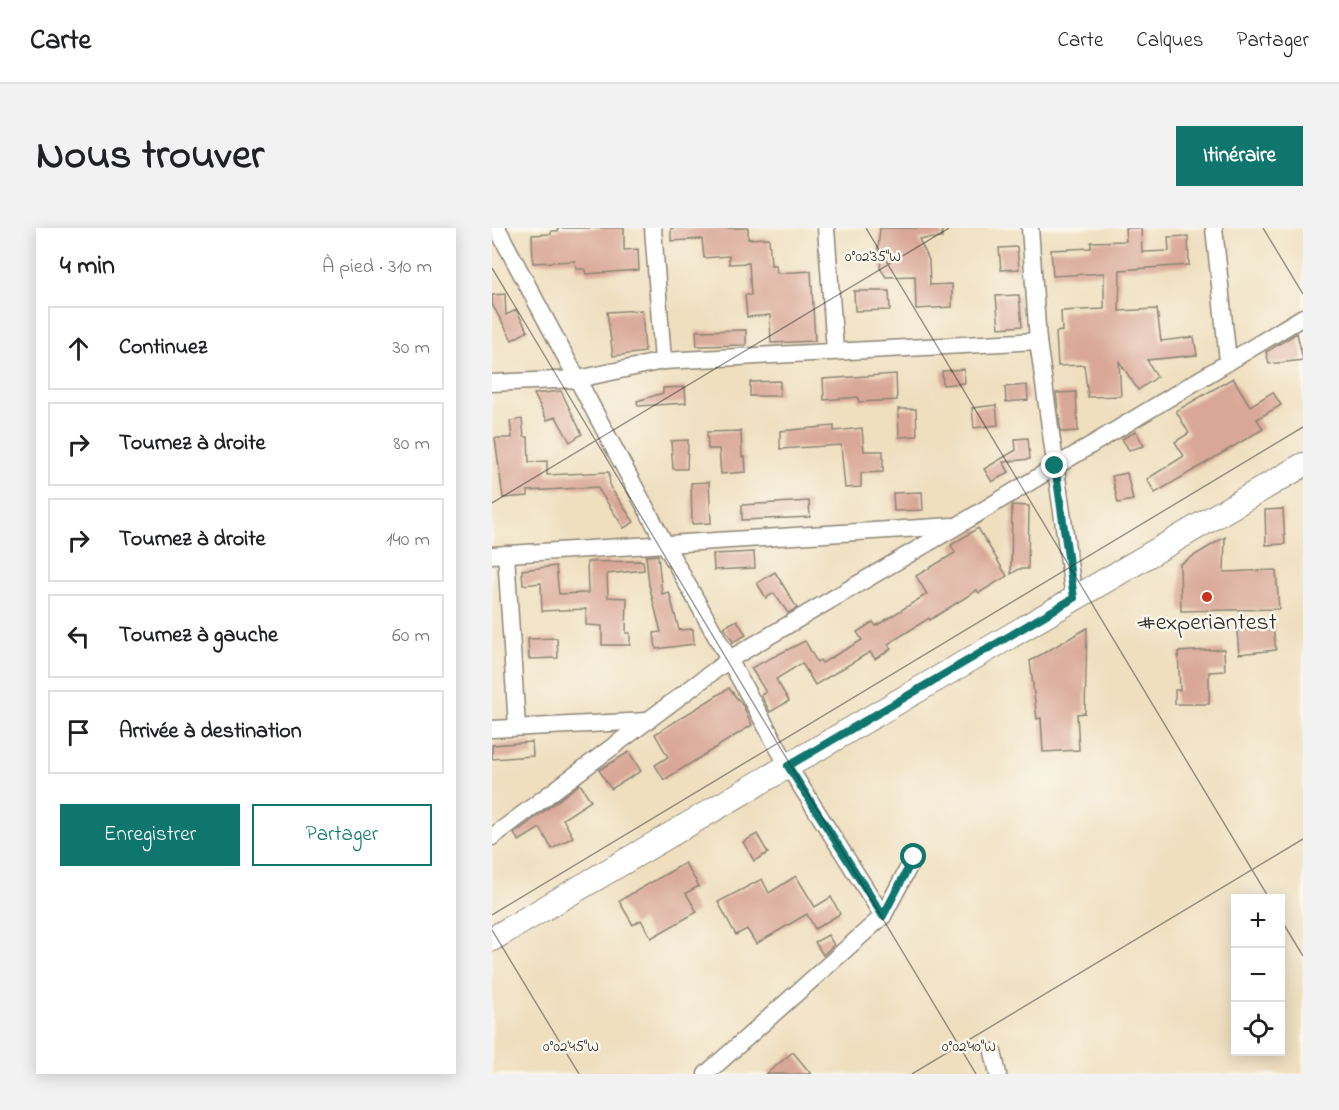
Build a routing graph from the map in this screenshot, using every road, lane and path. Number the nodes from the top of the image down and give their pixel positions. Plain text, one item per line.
1 (497, 228) edge
2 (653, 228) edge
3 (826, 228) edge
4 (1030, 228) edge
5 (1214, 228) edge
6 (1303, 317) edge
7 (1038, 340) junction
8 (835, 350) junction
9 (663, 361) junction
10 (1228, 361) junction
11 (578, 379) junction
12 (492, 383) edge
13 (1303, 465) edge
14 (1055, 466) junction
15 (957, 526) junction
16 (665, 544) junction
17 (499, 555) edge
18 (1074, 598) junction
19 (730, 659) junction
20 (648, 721) junction
21 (517, 727) junction
22 (492, 729) edge
23 (788, 766) junction
24 (492, 837) edge
25 (914, 857) dead end
26 (883, 916) junction
27 (492, 939) edge
28 (993, 1052) dead end
29 (706, 1074) edge
30 (998, 1074) edge

1 - 11 street
2 - 9 street
3 - 8 street
4 - 7 street
5 - 10 street
6 - 10 street
7 - 8 street
7 - 14 street
8 - 9 street
9 - 11 street
10 - 14 street
11 - 12 street
11 - 16 street
13 - 18 street
14 - 15 street
14 - 18 street
15 - 16 street
15 - 19 street
16 - 17 street
16 - 19 street
17 - 21 street
18 - 23 street
19 - 20 street
19 - 23 street
20 - 21 street
20 - 24 street
21 - 22 street
23 - 26 street
23 - 27 street
25 - 26 street
26 - 29 street
28 - 30 street

